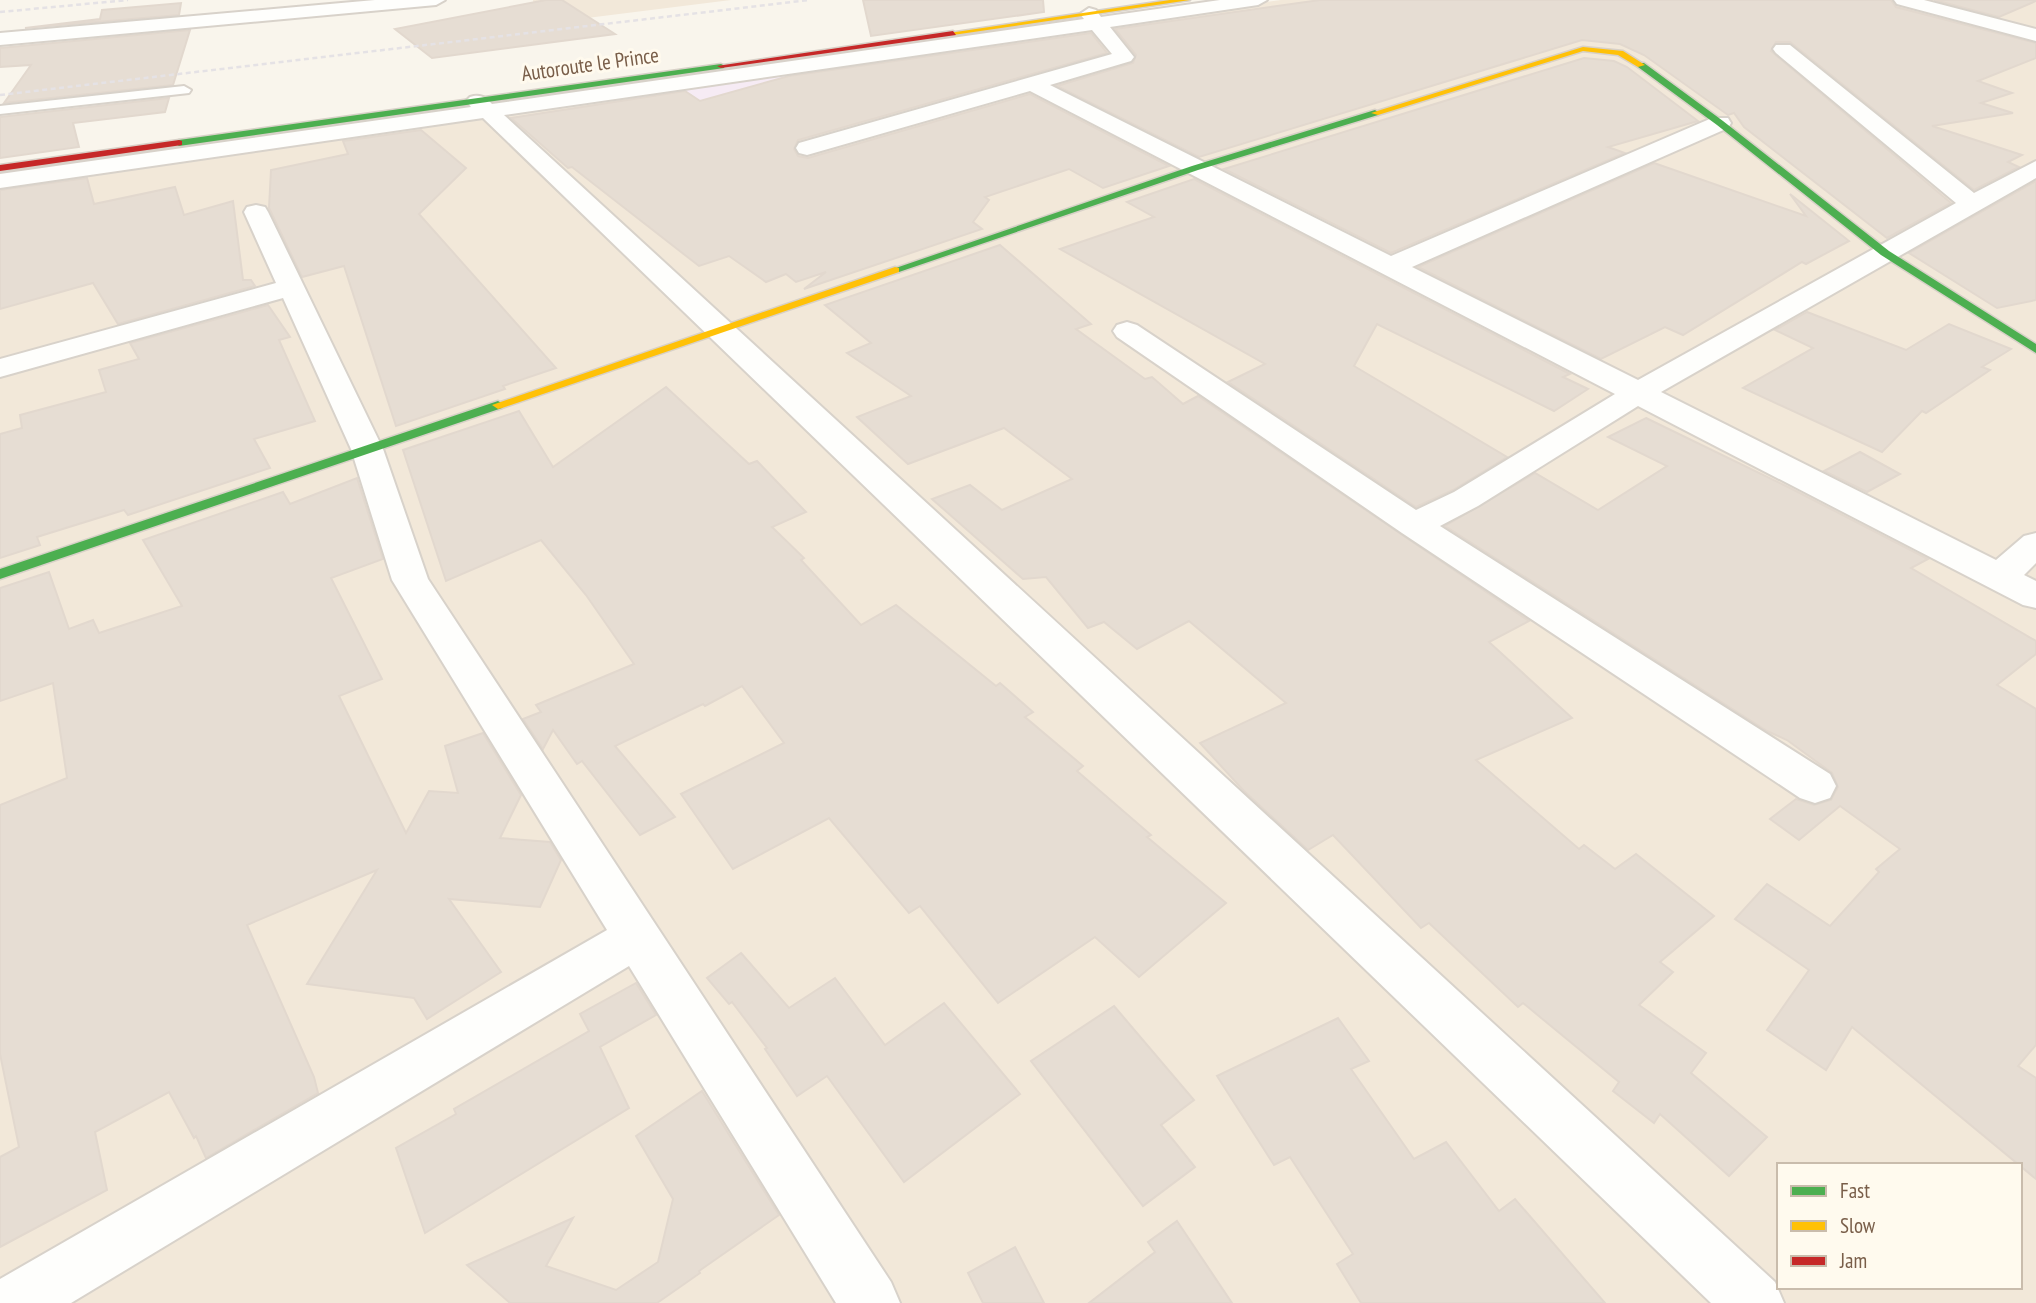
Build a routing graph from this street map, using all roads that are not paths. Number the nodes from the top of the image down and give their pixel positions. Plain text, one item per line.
1 (436, 0) edge
2 (1186, 0) edge
3 (1258, 0) edge
4 (1903, 0) edge
5 (1094, 13) edge
6 (2036, 35) edge
7 (0, 39) edge
8 (1783, 49) dead end
9 (1033, 84) junction
10 (184, 90) dead end
11 (482, 105) junction
12 (0, 110) edge
13 (1720, 123) junction
14 (807, 148) dead end
15 (0, 152) edge
16 (0, 168) edge
17 (1195, 168) junction
18 (2029, 180) edge
19 (0, 181) edge
20 (1972, 204) junction
21 (256, 212) dead end
22 (1885, 253) junction
23 (1389, 267) junction
24 (291, 287) junction
25 (721, 329) junction
26 (1126, 331) dead end
27 (2036, 349) edge
28 (0, 368) edge
29 (1639, 393) junction
30 (367, 449) junction
31 (1414, 525) junction
32 (2036, 544) edge
33 (0, 574) edge
34 (1999, 577) junction
35 (2036, 596) edge
36 (1815, 786) dead end
37 (637, 937) junction
38 (15, 1303) edge
39 (870, 1303) edge
40 (1754, 1303) edge

1 - 7 street
2 - 5 street, Autoroute le Prince
3 - 5 street
4 - 6 street
5 - 9 street
5 - 11 street
5 - 15 street, Autoroute le Prince
8 - 20 street
9 - 14 street
9 - 17 street
10 - 12 lane
11 - 16 street
11 - 19 street
11 - 25 street
13 - 17 street
13 - 22 street
13 - 23 street
17 - 23 street
17 - 25 street
18 - 20 street
20 - 22 street
21 - 24 street
22 - 27 street
22 - 29 street
23 - 29 street
24 - 28 street
24 - 30 street
25 - 30 street
25 - 40 street
26 - 31 street
29 - 31 street
29 - 34 street
30 - 33 street
30 - 37 street
31 - 36 street
32 - 34 street
34 - 35 street
37 - 38 street
37 - 39 street

